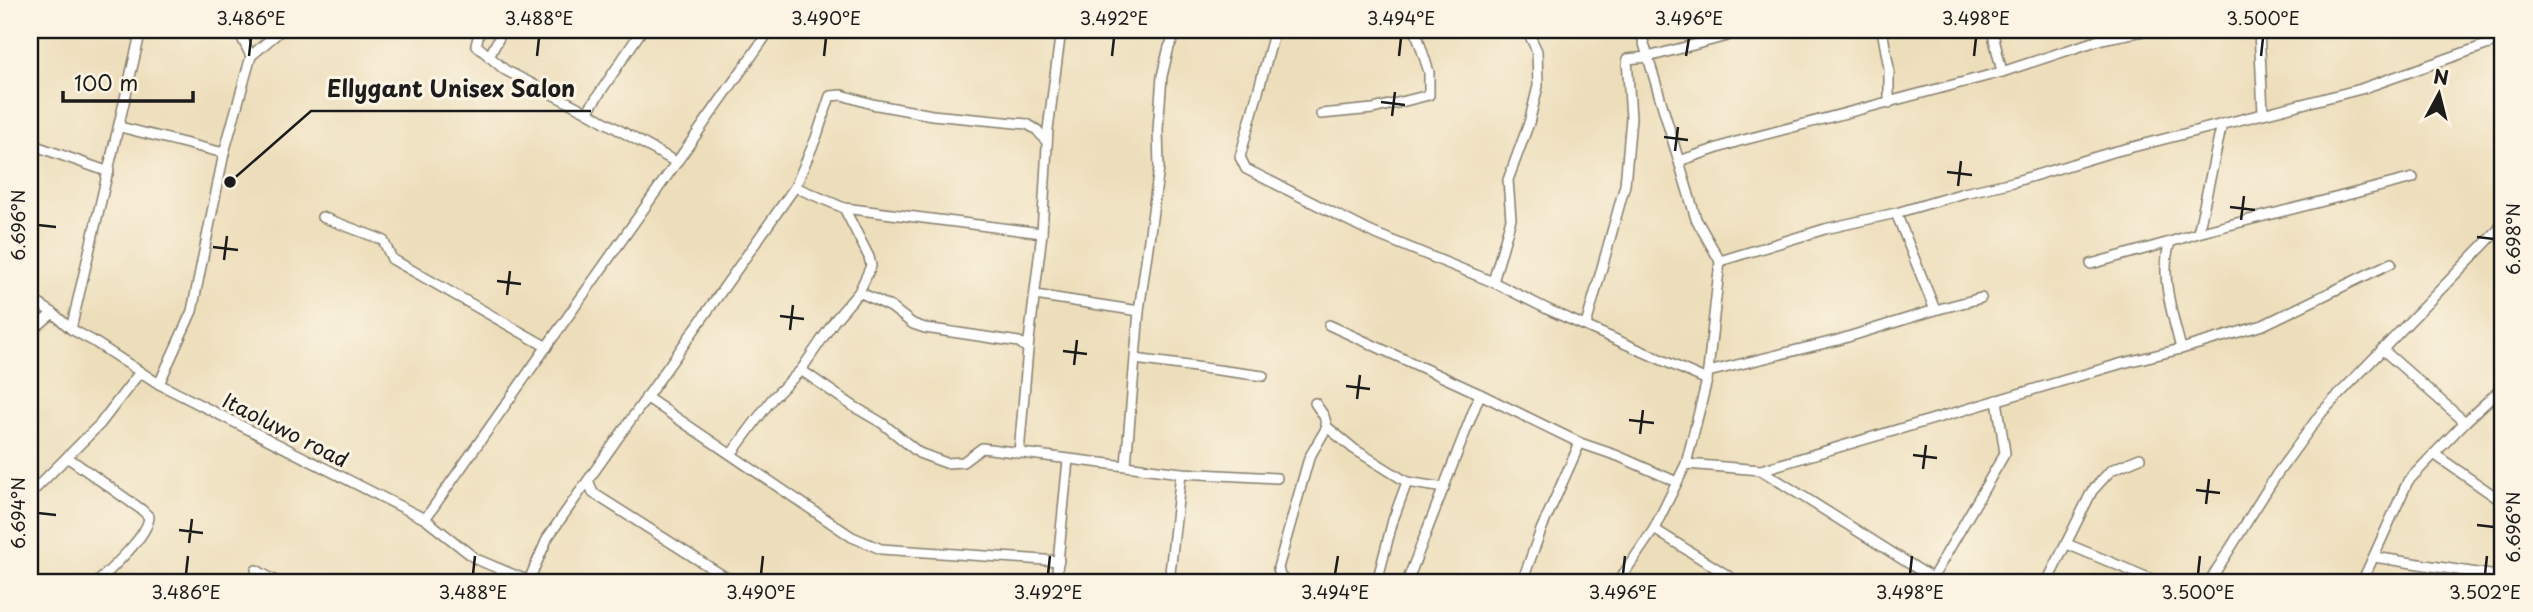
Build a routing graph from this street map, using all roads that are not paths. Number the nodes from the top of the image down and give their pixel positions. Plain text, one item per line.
1 (141, 30) edge
2 (237, 30) edge
3 (281, 30) edge
4 (480, 30) edge
5 (503, 30) edge
6 (642, 30) edge
7 (769, 30) edge
8 (1062, 30) edge
9 (1178, 30) edge
10 (1275, 30) edge
11 (1527, 30) edge
12 (1640, 30) edge
13 (1734, 30) edge
14 (1882, 30) edge
15 (1992, 30) edge
16 (2148, 30) edge
17 (2259, 30) edge
18 (1419, 31) edge
19 (2101, 34) edge
20 (2503, 39) edge
21 (251, 56) junction
22 (489, 57) junction
23 (1648, 57) junction
24 (2002, 72) junction
25 (1889, 103) junction
26 (587, 112) junction
27 (2263, 113) junction
28 (1321, 114) dead end
29 (2222, 124) junction
30 (120, 127) junction
31 (1047, 142) junction
32 (30, 144) edge
33 (224, 153) junction
34 (1679, 161) junction
35 (676, 162) junction
36 (109, 172) junction
37 (2413, 178) dead end
38 (795, 187) junction
39 (844, 208) junction
40 (1896, 214) junction
41 (322, 217) dead end
42 (2503, 219) edge
43 (1042, 233) junction
44 (2198, 233) junction
45 (2170, 242) junction
46 (1720, 261) junction
47 (2391, 263) dead end
48 (2091, 264) dead end
49 (1493, 282) junction
50 (859, 292) junction
51 (1035, 295) junction
52 (1981, 298) dead end
53 (30, 299) edge
54 (1935, 310) junction
55 (1139, 311) junction
56 (53, 313) junction
57 (1329, 325) dead end
58 (1586, 325) junction
59 (71, 329) junction
60 (30, 332) edge
61 (547, 347) junction
62 (1027, 349) junction
63 (2181, 349) junction
64 (2382, 349) junction
65 (1135, 359) junction
66 (801, 370) junction
67 (139, 372) junction
68 (1263, 376) dead end
69 (1708, 376) junction
70 (159, 384) junction
71 (2503, 387) edge
72 (1480, 394) junction
73 (646, 397) junction
74 (1997, 400) junction
75 (1315, 402) dead end
76 (2465, 422) junction
77 (1327, 427) junction
78 (1580, 443) junction
79 (732, 453) junction
80 (1019, 453) junction
81 (2434, 454) junction
82 (67, 457) junction
83 (2140, 458) dead end
84 (1068, 460) junction
85 (1686, 464) junction
86 (1126, 465) junction
87 (1761, 470) junction
88 (1181, 473) junction
89 (1277, 478) dead end
90 (589, 482) junction
91 (1407, 482) junction
92 (1677, 482) junction
93 (1444, 488) junction
94 (30, 494) edge
95 (2503, 502) edge
96 (425, 519) junction
97 (1654, 529) junction
98 (2067, 544) junction
99 (2374, 557) junction
100 (1059, 561) junction
101 (256, 570) dead end
102 (2503, 577) edge
103 (1931, 580) edge
104 (530, 581) edge
105 (98, 582) edge
106 (277, 582) edge
107 (733, 582) edge
108 (1056, 582) edge
109 (1169, 582) edge
110 (1286, 582) edge
111 (1377, 582) edge
112 (1407, 582) edge
113 (1522, 582) edge
114 (1618, 582) edge
115 (1738, 582) edge
116 (2047, 582) edge
117 (2158, 582) edge
118 (2209, 582) edge
119 (2362, 582) edge

1 - 30 street
2 - 21 street
3 - 21 street
4 - 22 street
5 - 22 street
6 - 26 street
7 - 35 street
8 - 31 street
9 - 55 street
10 - 49 street
11 - 49 street
12 - 23 street
13 - 23 street
14 - 25 street
15 - 24 street
16 - 19 street
17 - 27 street
18 - 28 street
19 - 24 street
20 - 27 street
21 - 33 street
22 - 26 street
23 - 34 street
23 - 58 street
24 - 25 street
25 - 34 street
26 - 35 street
27 - 29 street
29 - 40 street
29 - 44 street
30 - 33 street
30 - 36 street
31 - 38 street
31 - 43 street
32 - 36 street
33 - 70 street
34 - 46 street
35 - 61 street
36 - 59 street
37 - 44 street
38 - 39 street
38 - 73 street
39 - 43 street
39 - 50 street
40 - 46 street
40 - 54 street
41 - 61 street
42 - 64 street
43 - 51 street
44 - 45 street
45 - 48 street
45 - 63 street
46 - 69 street
47 - 63 street
49 - 58 street
50 - 62 street
50 - 66 street
51 - 55 street
51 - 62 street
52 - 54 street
53 - 56 street, Itaoluwo road
54 - 69 street
55 - 65 street
56 - 59 street, Itaoluwo road
56 - 60 street
57 - 72 street
58 - 69 street
59 - 67 street, Itaoluwo road
61 - 96 street
62 - 80 street
63 - 74 street
64 - 76 street
64 - 118 street
65 - 68 street
65 - 86 street
66 - 79 street
66 - 80 street
67 - 70 street, Itaoluwo road
67 - 82 street
69 - 85 street
70 - 96 street, Itaoluwo road
71 - 76 street
72 - 78 street
72 - 93 street
73 - 79 street
73 - 90 street
74 - 87 street
74 - 103 street
75 - 77 street
76 - 81 street
77 - 91 street
77 - 110 street
78 - 92 street
78 - 113 street
79 - 100 street
80 - 84 street
81 - 95 street
81 - 99 street
82 - 94 street
82 - 105 street
83 - 98 street
84 - 86 street
84 - 100 street
85 - 87 street
85 - 92 street
86 - 88 street
87 - 103 street
88 - 89 street
88 - 109 street
90 - 104 street
90 - 107 street
91 - 93 street
91 - 111 street
92 - 97 street
93 - 112 street
96 - 104 street, Itaoluwo road
97 - 114 street
97 - 115 street
98 - 116 street
98 - 117 street
99 - 102 street
99 - 119 street
100 - 108 street
101 - 106 street

